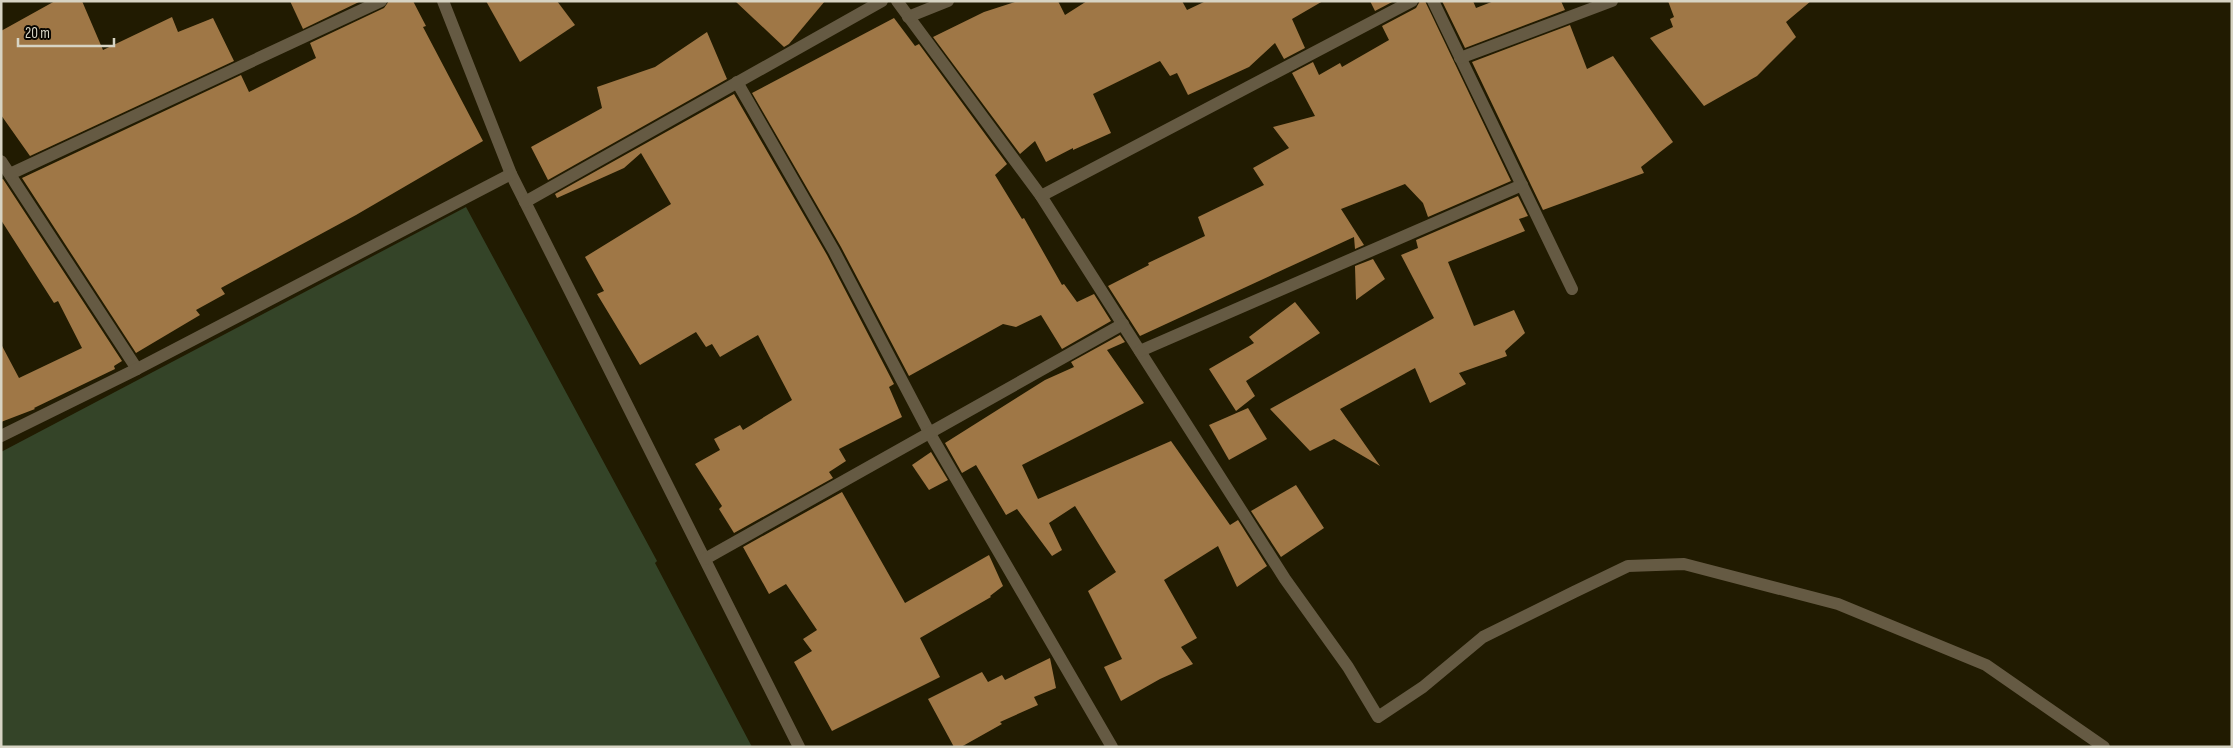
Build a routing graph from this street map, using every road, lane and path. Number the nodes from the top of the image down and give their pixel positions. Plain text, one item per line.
1 (381, 1) edge
2 (443, 1) edge
3 (882, 1) edge
4 (897, 1) edge
5 (948, 1) edge
6 (1412, 1) edge
7 (1433, 1) edge
8 (1612, 1) edge
9 (908, 17) junction
10 (1460, 58) junction
11 (737, 82) junction
12 (1, 161) edge
13 (10, 174) junction
14 (511, 174) junction
15 (1522, 185) junction
16 (1041, 196) junction
17 (525, 202) junction
18 (1572, 290) dead end
19 (1123, 324) junction
20 (1140, 351) junction
21 (137, 369) junction
22 (929, 432) junction
23 (1, 436) edge
24 (705, 559) junction
25 (799, 747) edge
26 (1112, 747) edge
27 (2104, 747) edge

1 - 13 street
2 - 14 street
3 - 11 street
4 - 9 street
5 - 9 street
6 - 16 street
7 - 10 street
8 - 10 street
9 - 16 street
10 - 15 street
11 - 17 street
11 - 22 street
12 - 13 street
13 - 21 street
14 - 17 street
14 - 21 street
15 - 18 street
15 - 20 street
16 - 19 street
17 - 24 street
19 - 20 street
19 - 22 street
20 - 27 street
21 - 23 street
22 - 24 street
22 - 26 street
24 - 25 street

